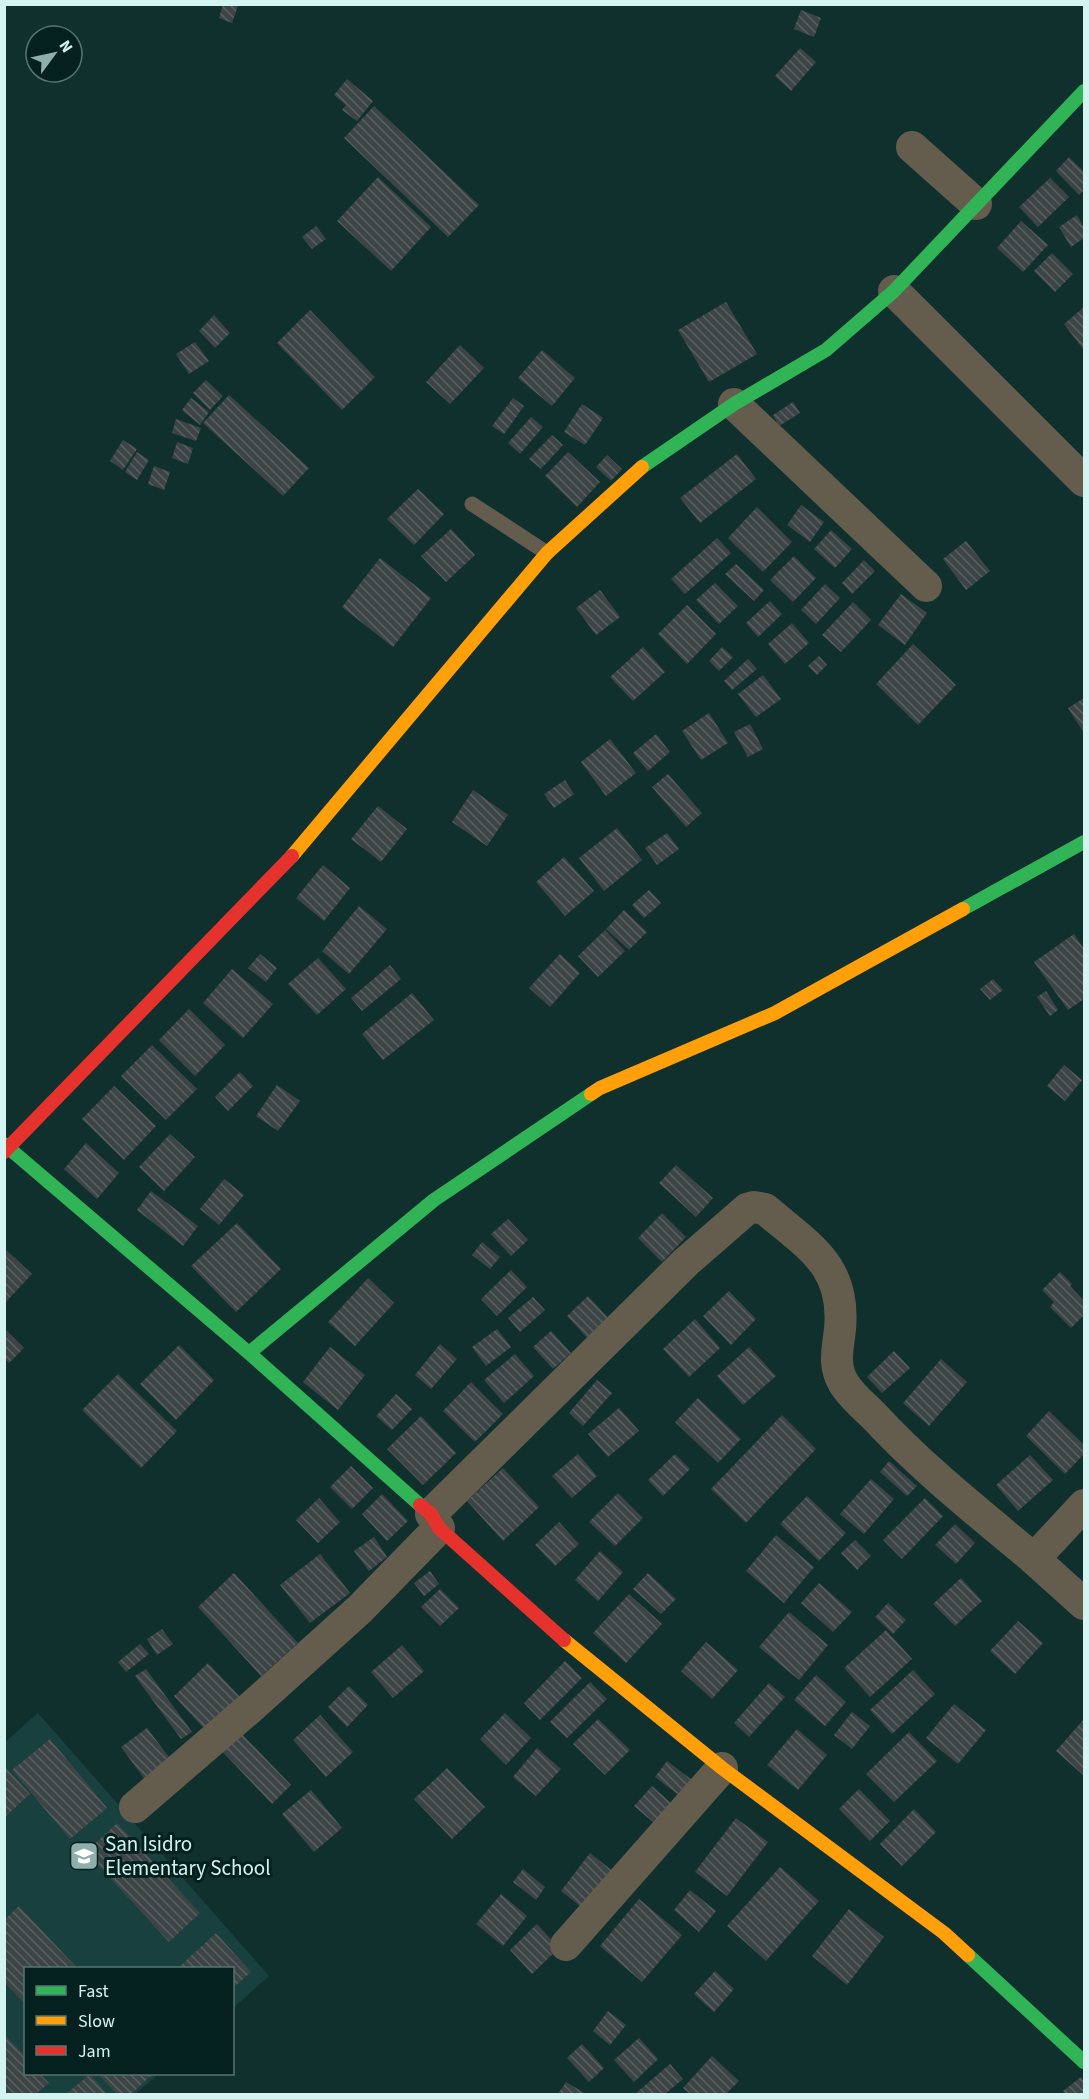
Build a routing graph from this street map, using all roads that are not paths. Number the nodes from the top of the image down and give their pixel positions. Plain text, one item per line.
1 (1084, 91) edge
2 (912, 147) dead end
3 (976, 204) junction
4 (894, 291) junction
5 (734, 404) junction
6 (1084, 481) edge
7 (472, 504) dead end
8 (547, 553) junction
9 (926, 586) dead end
10 (1084, 842) edge
11 (6, 1148) edge
12 (249, 1353) junction
13 (1084, 1505) edge
14 (435, 1521) junction
15 (1034, 1559) junction
16 (1084, 1604) edge
17 (722, 1768) junction
18 (135, 1807) dead end
19 (566, 1945) dead end
20 (1084, 2062) edge

1 - 3 street
2 - 3 street
3 - 4 street
4 - 5 street
4 - 6 street
5 - 8 street
5 - 9 street
7 - 8 lane
8 - 11 street
10 - 12 street
11 - 12 street
12 - 14 street
13 - 15 street
14 - 15 street
14 - 17 street
14 - 18 street
15 - 16 street
17 - 19 street
17 - 20 street

